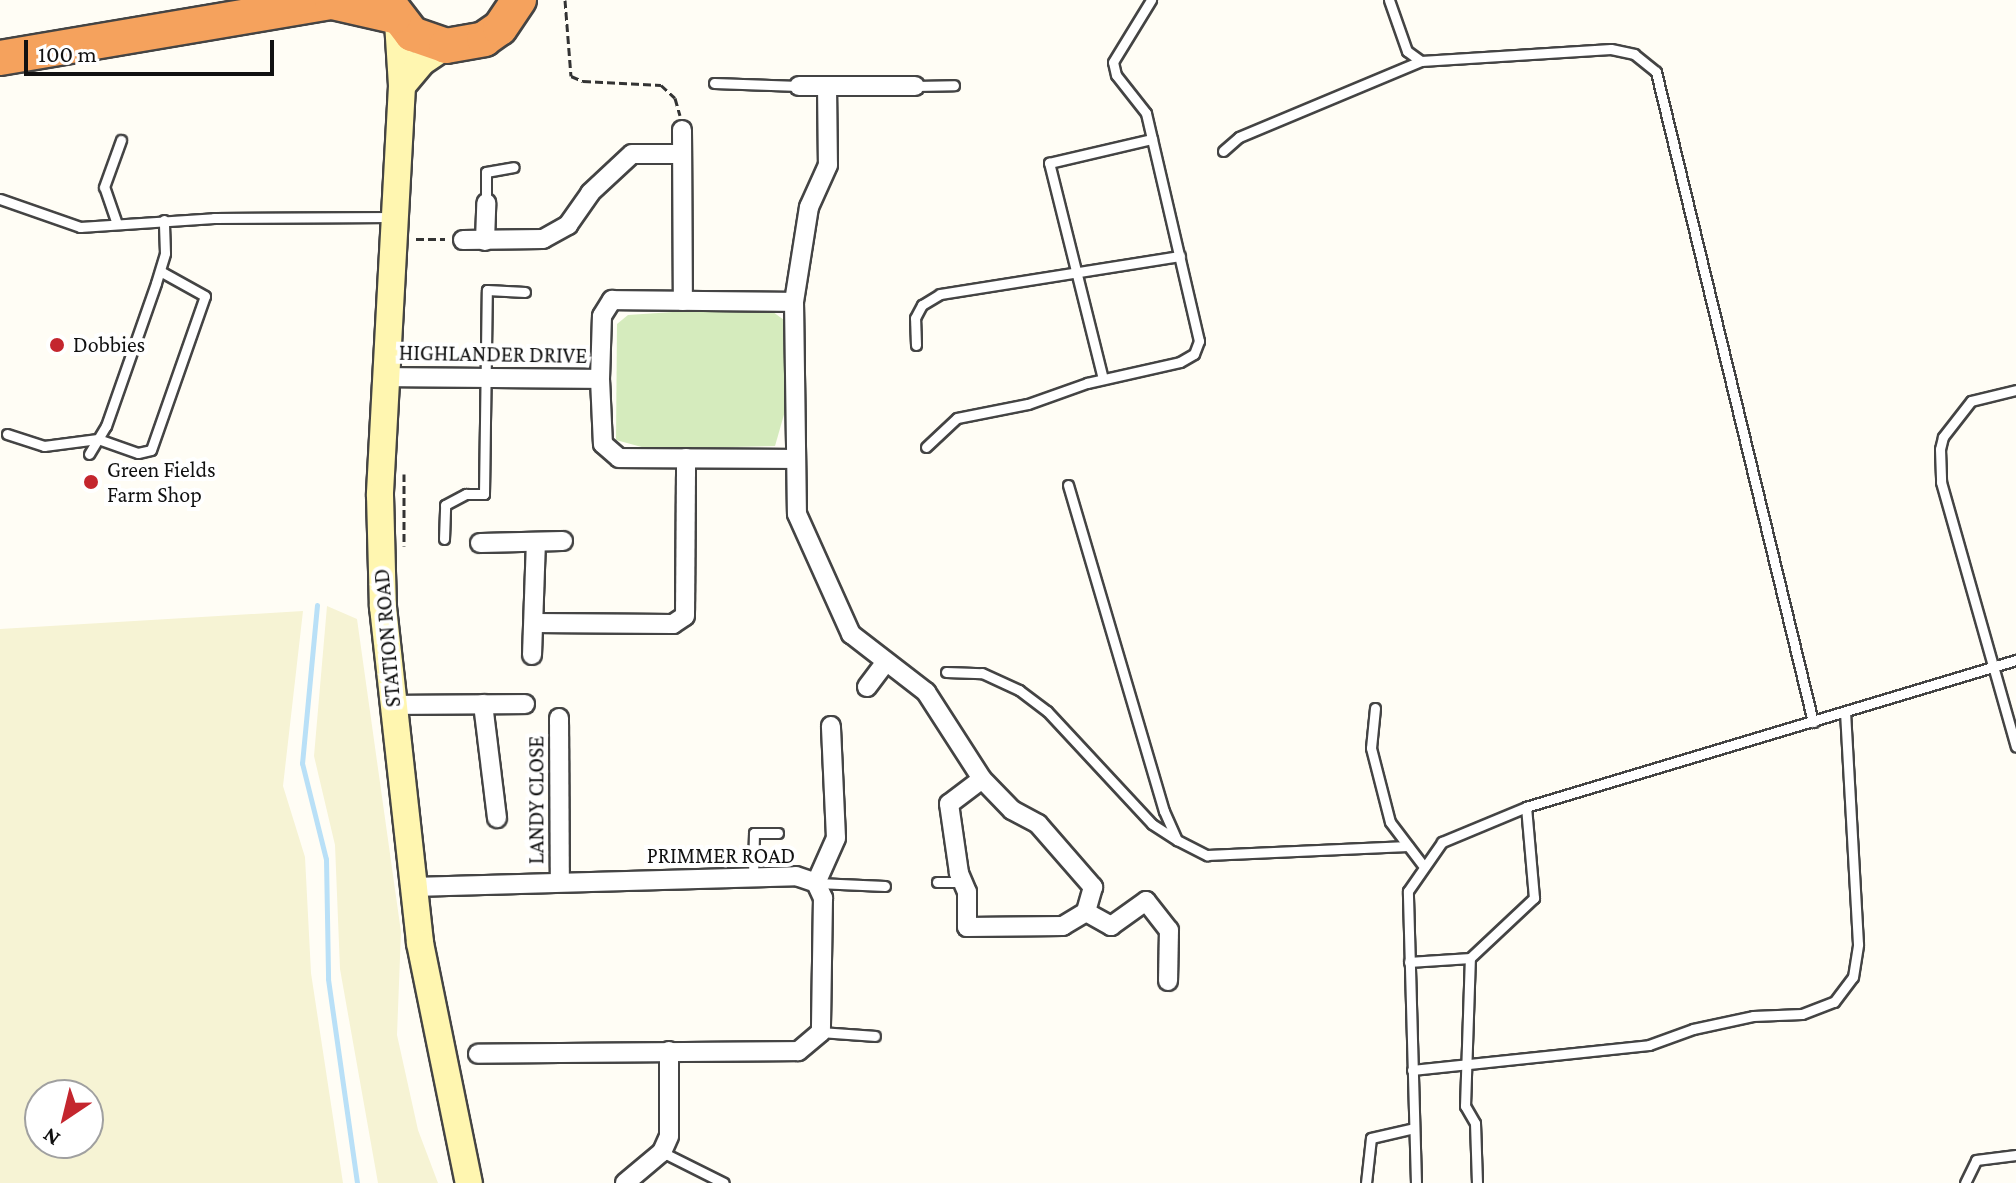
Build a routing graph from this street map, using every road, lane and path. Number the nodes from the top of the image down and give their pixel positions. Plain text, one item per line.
1 (519, 0) edge
2 (565, 0) edge
3 (1151, 0) edge
4 (1389, 0) edge
5 (334, 1) edge
6 (393, 13) edge
7 (446, 46) junction
8 (0, 58) edge
9 (1421, 61) junction
10 (714, 83) dead end
11 (954, 85) dead end
12 (402, 86) junction
13 (799, 86) joint
14 (827, 86) junction
15 (915, 86) joint
16 (682, 130) joint
17 (1152, 139) junction
18 (121, 140) dead end
19 (1223, 151) dead end
20 (682, 154) junction
21 (514, 167) dead end
22 (0, 199) edge
23 (486, 203) joint
24 (393, 217) junction
25 (164, 220) junction
26 (117, 224) junction
27 (409, 239) dead end
28 (463, 240) joint
29 (485, 241) junction
30 (1180, 256) junction
31 (1074, 270) junction
32 (160, 271) junction
33 (525, 292) dead end
34 (683, 301) junction
35 (794, 302) junction
36 (916, 345) dead end
37 (385, 377) junction
38 (485, 378) junction
39 (600, 379) junction
40 (1103, 379) junction
41 (2016, 390) edge
42 (7, 434) dead end
43 (98, 439) junction
44 (926, 447) dead end
45 (89, 454) dead end
46 (686, 458) junction
47 (796, 459) junction
48 (404, 464) dead end
49 (1068, 485) dead end
50 (444, 539) dead end
51 (563, 541) dead end
52 (536, 542) junction
53 (480, 543) dead end
54 (404, 557) dead end
55 (534, 623) junction
56 (532, 655) dead end
57 (2016, 660) edge
58 (885, 663) junction
59 (1992, 667) junction
60 (946, 672) dead end
61 (867, 687) dead end
62 (483, 704) junction
63 (525, 704) dead end
64 (393, 705) junction
65 (1375, 708) dead end
66 (1845, 713) junction
67 (559, 718) dead end
68 (1813, 722) junction
69 (831, 726) dead end
70 (2016, 747) edge
71 (982, 779) junction
72 (1526, 807) junction
73 (497, 818) dead end
74 (778, 833) dead end
75 (1177, 840) junction
76 (1408, 846) junction
77 (1422, 864) junction
78 (753, 877) junction
79 (560, 882) junction
80 (937, 882) dead end
81 (963, 882) junction
82 (816, 883) junction
83 (885, 886) dead end
84 (413, 887) junction
85 (1086, 912) junction
86 (1470, 958) junction
87 (1409, 962) junction
88 (1168, 981) dead end
89 (821, 1032) junction
90 (875, 1036) dead end
91 (669, 1051) junction
92 (478, 1054) dead end
93 (1466, 1065) junction
94 (1412, 1070) junction
95 (1414, 1128) junction
96 (662, 1152) junction
97 (2016, 1155) edge
98 (469, 1183) edge
99 (625, 1183) edge
100 (724, 1183) edge
101 (1366, 1183) edge
102 (1416, 1183) edge
103 (1477, 1183) edge
104 (1965, 1183) edge

1 - 7 highway
2 - 16 path
3 - 17 lane
4 - 9 lane
5 - 6 highway
5 - 8 highway
6 - 7 highway
6 - 12 street, STATION ROAD
7 - 12 street
9 - 19 lane
9 - 68 lane
10 - 13 lane
11 - 15 lane
12 - 24 street, STATION ROAD
13 - 14 street
14 - 15 street
14 - 35 street
16 - 20 street
17 - 30 lane
17 - 31 lane
18 - 26 lane
20 - 29 street
20 - 34 street
21 - 23 lane
22 - 26 lane
23 - 29 street
24 - 25 lane
24 - 37 street, STATION ROAD
25 - 26 lane
25 - 32 lane
27 - 28 path
28 - 29 street
30 - 31 lane
30 - 40 lane
31 - 36 lane
31 - 40 lane
32 - 43 lane
32 - 43 lane
33 - 38 lane
34 - 35 street, HIGHLANDER DRIVE
34 - 39 street, HIGHLANDER DRIVE
35 - 47 street
37 - 38 street, HIGHLANDER DRIVE
37 - 64 street, STATION ROAD
38 - 39 street, HIGHLANDER DRIVE
38 - 50 lane
39 - 46 street, HIGHLANDER DRIVE
40 - 44 lane
41 - 59 lane
42 - 43 lane
43 - 45 lane
46 - 47 street, HIGHLANDER DRIVE
46 - 55 street
47 - 58 street
48 - 54 path
49 - 75 lane
51 - 52 street
52 - 53 street
52 - 55 street
55 - 56 street
57 - 59 lane
58 - 61 street
58 - 71 street
59 - 66 lane
59 - 70 lane
60 - 75 lane
62 - 63 street
62 - 64 street
62 - 73 street
64 - 84 street, STATION ROAD
65 - 76 lane
66 - 68 lane
66 - 93 lane
67 - 79 street, LANDY CLOSE
68 - 72 lane
69 - 82 street
71 - 81 street
71 - 85 street
72 - 77 lane
72 - 86 lane
74 - 78 lane
75 - 76 lane
76 - 77 lane
77 - 87 lane
78 - 79 street, PRIMMER ROAD
78 - 82 street, PRIMMER ROAD
79 - 84 street, PRIMMER ROAD
80 - 81 lane
81 - 85 street
82 - 83 lane
82 - 89 street, PRIMMER ROAD
84 - 98 street, STATION ROAD
85 - 88 street
86 - 87 lane
86 - 93 lane
87 - 94 lane
89 - 90 lane
89 - 91 street
91 - 92 street
91 - 96 street
93 - 94 lane
93 - 103 lane
94 - 95 lane
95 - 101 lane
95 - 102 lane
96 - 99 street
96 - 100 lane
97 - 104 lane

